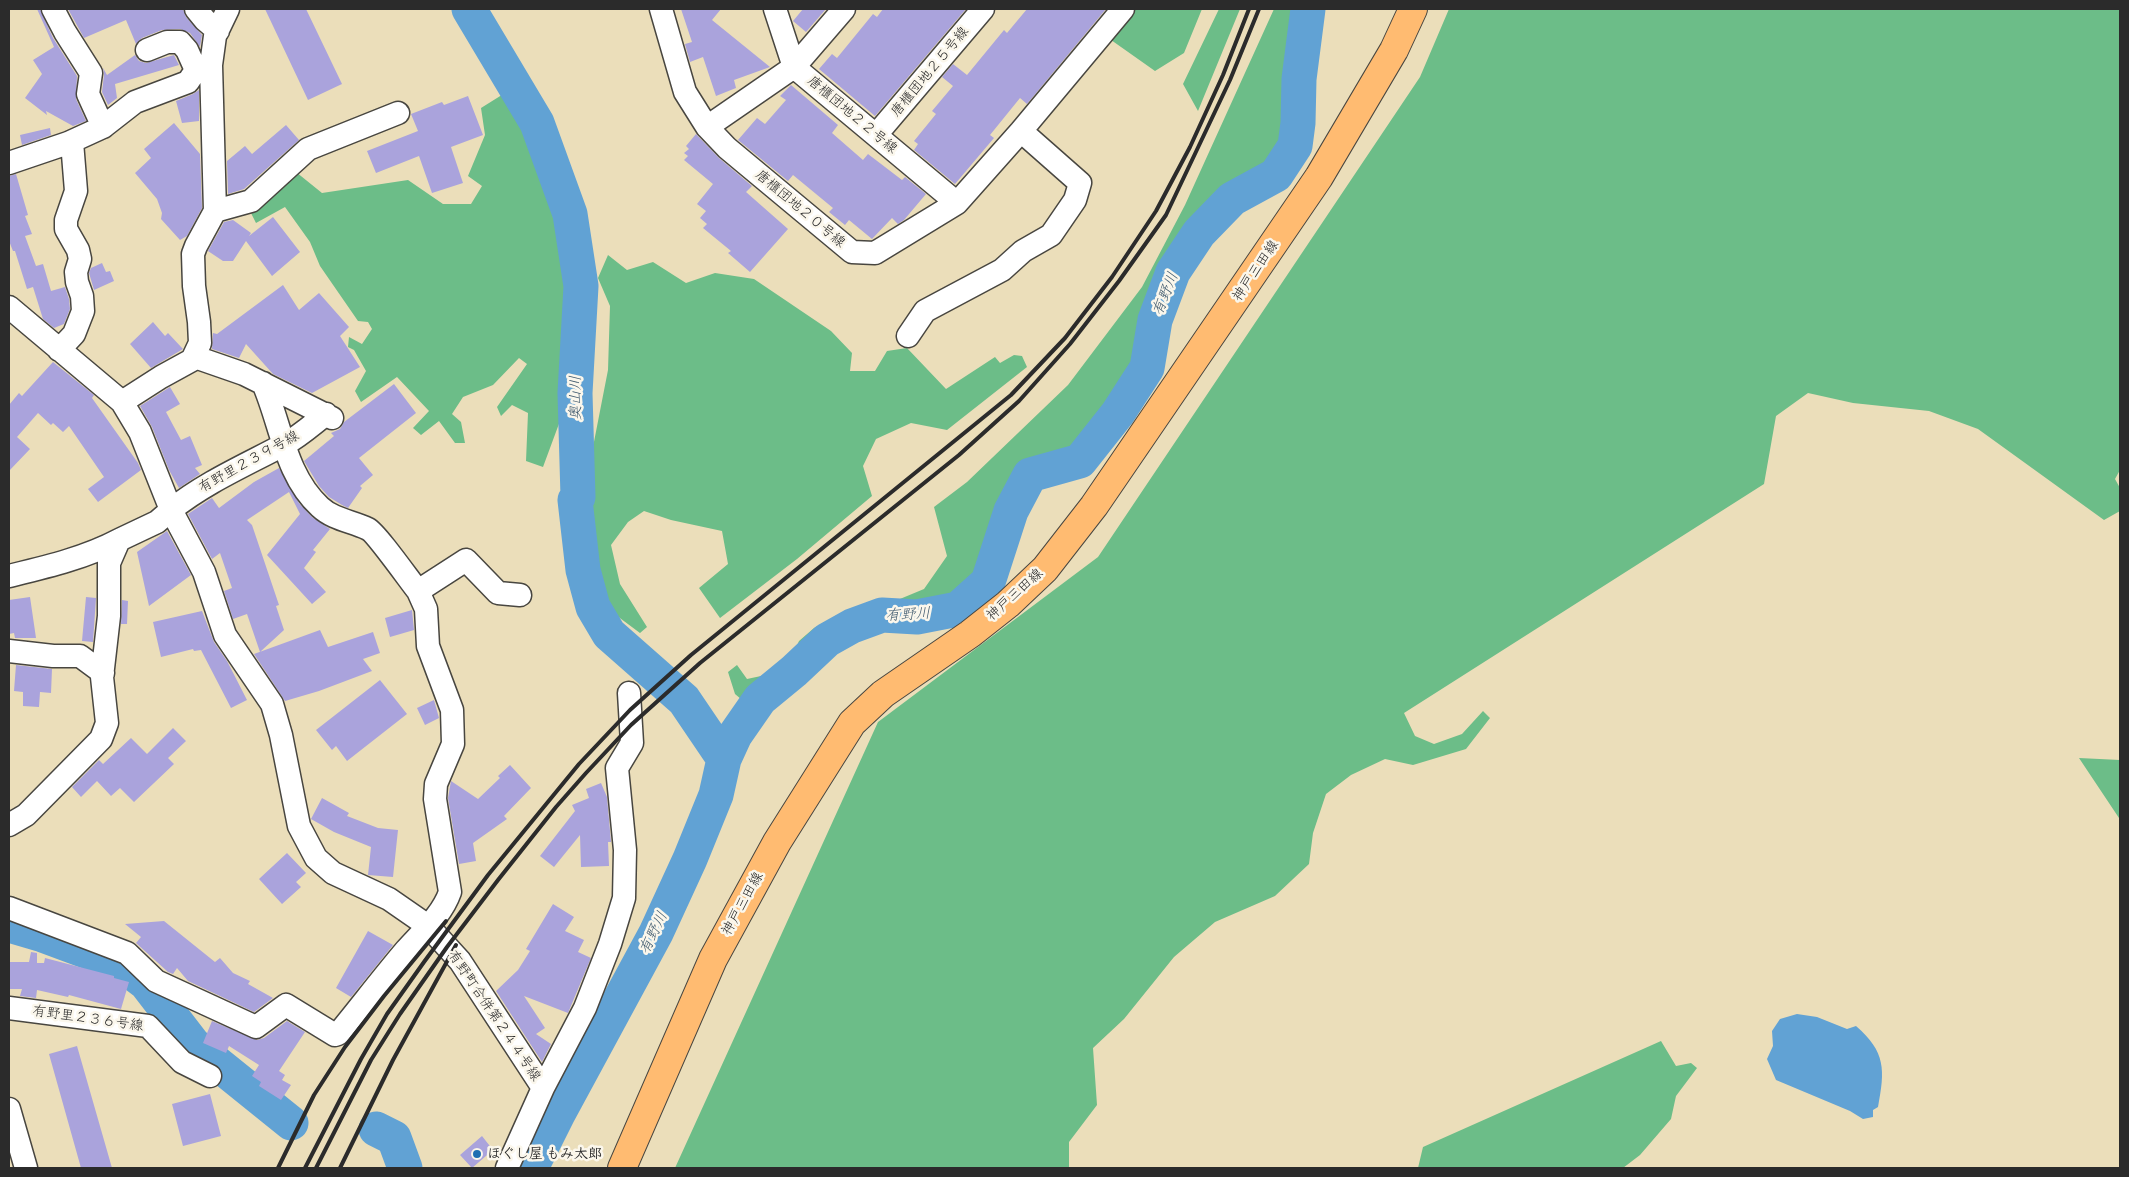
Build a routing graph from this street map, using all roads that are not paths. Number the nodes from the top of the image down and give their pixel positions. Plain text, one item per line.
1 (53, 9) edge
2 (196, 9) edge
3 (228, 9) edge
4 (661, 9) edge
5 (775, 9) edge
6 (844, 9) edge
7 (984, 9) edge
8 (1123, 9) edge
9 (1413, 9) edge
10 (218, 31) junction
11 (146, 50) dead end
12 (794, 67) junction
13 (203, 68) junction
14 (398, 113) dead end
15 (103, 127) junction
16 (707, 127) junction
17 (1021, 131) junction
18 (876, 135) junction
19 (72, 142) junction
20 (9, 163) edge
21 (957, 203) junction
22 (215, 211) junction
23 (9, 307) edge
24 (908, 336) dead end
25 (58, 350) junction
26 (195, 357) junction
27 (263, 383) junction
28 (122, 402) junction
29 (284, 444) junction
30 (171, 510) junction
31 (119, 540) junction
32 (9, 576) edge
33 (418, 591) junction
34 (520, 595) dead end
35 (9, 651) edge
36 (103, 674) junction
37 (629, 693) dead end
38 (9, 825) edge
39 (9, 908) edge
40 (428, 926) junction
41 (9, 1008) edge
42 (210, 1076) dead end
43 (543, 1088) junction
44 (9, 1109) edge
45 (26, 1168) edge
46 (507, 1168) edge
47 (622, 1168) edge

1 - 15 street
2 - 10 street
3 - 10 street
4 - 16 street, 唐櫃団地２０号線
5 - 12 street, 唐櫃団地２２号線
6 - 12 street
7 - 18 street, 唐櫃団地２５号線
8 - 17 street, 唐櫃団地２０号線
9 - 47 main road, 神戸三田線
10 - 13 street
11 - 13 street
12 - 16 street
12 - 18 street, 唐櫃団地２２号線
13 - 15 street
13 - 22 street
14 - 22 street
15 - 19 street
16 - 21 street, 唐櫃団地２０号線
17 - 21 street, 唐櫃団地２０号線
17 - 24 street
18 - 21 street, 唐櫃団地２２号線
19 - 20 street
19 - 25 street
22 - 26 street
23 - 25 street
25 - 28 street
26 - 27 street
26 - 28 street
27 - 29 street
27 - 29 street, 有野里２３９号線
28 - 30 street, 有野町合併第２４４号線
29 - 30 street, 有野里２３９号線
29 - 33 street
30 - 31 street, 有野里２３９号線
30 - 40 street, 有野町合併第２４４号線
31 - 32 street, 有野里２３９号線
31 - 36 street
33 - 34 street
33 - 40 street
35 - 36 street
36 - 38 street
37 - 43 street
39 - 40 street
40 - 43 street, 有野町合併第２４４号線
41 - 42 street, 有野里２３６号線
43 - 46 street, 有野町合併第２４４号線
44 - 45 street

